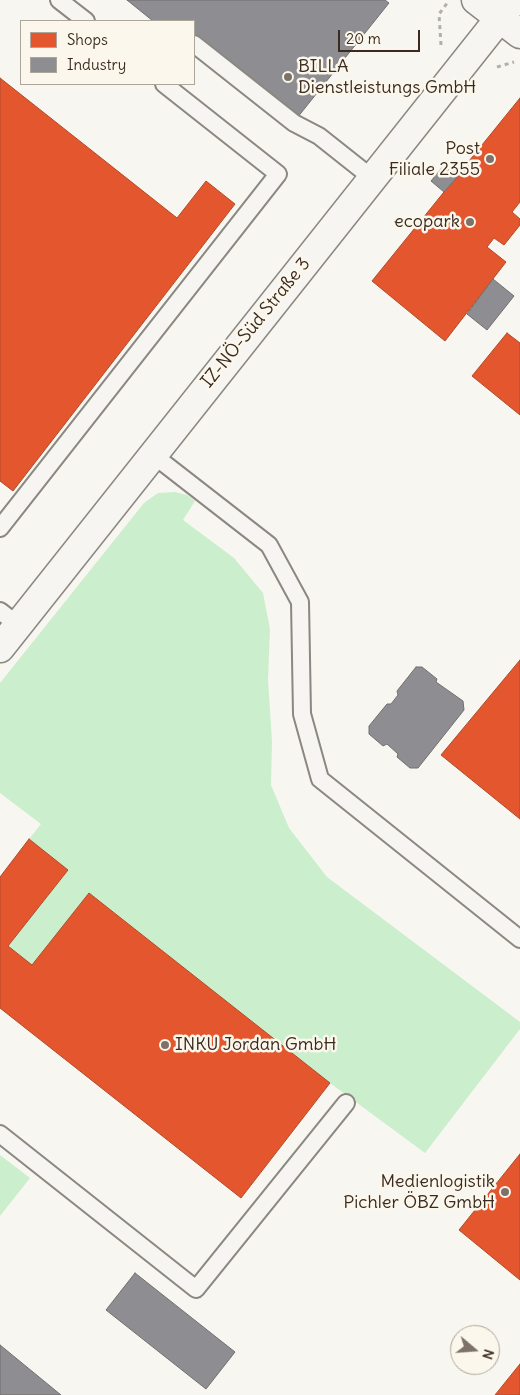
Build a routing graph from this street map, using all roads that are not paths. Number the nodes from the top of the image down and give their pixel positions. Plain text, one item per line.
1 (59, 0) edge
2 (476, 0) edge
3 (511, 17) edge
4 (85, 20) edge
5 (195, 45) edge
6 (165, 85) edge
7 (372, 178) junction
8 (152, 454) junction
9 (0, 528) edge
10 (9, 618) edge
11 (0, 648) edge
12 (520, 939) edge
13 (346, 1103) dead end
14 (0, 1134) edge

1 - 4 lane
2 - 3 street
3 - 7 street, IZ-NÖ-Süd Straße 3
5 - 7 lane
6 - 9 lane
7 - 8 street, IZ-NÖ-Süd Straße 3
8 - 10 street, IZ-NÖ-Süd Straße 3
8 - 12 lane
10 - 11 street, IZ-NÖ-Süd Straße 3
13 - 14 lane

